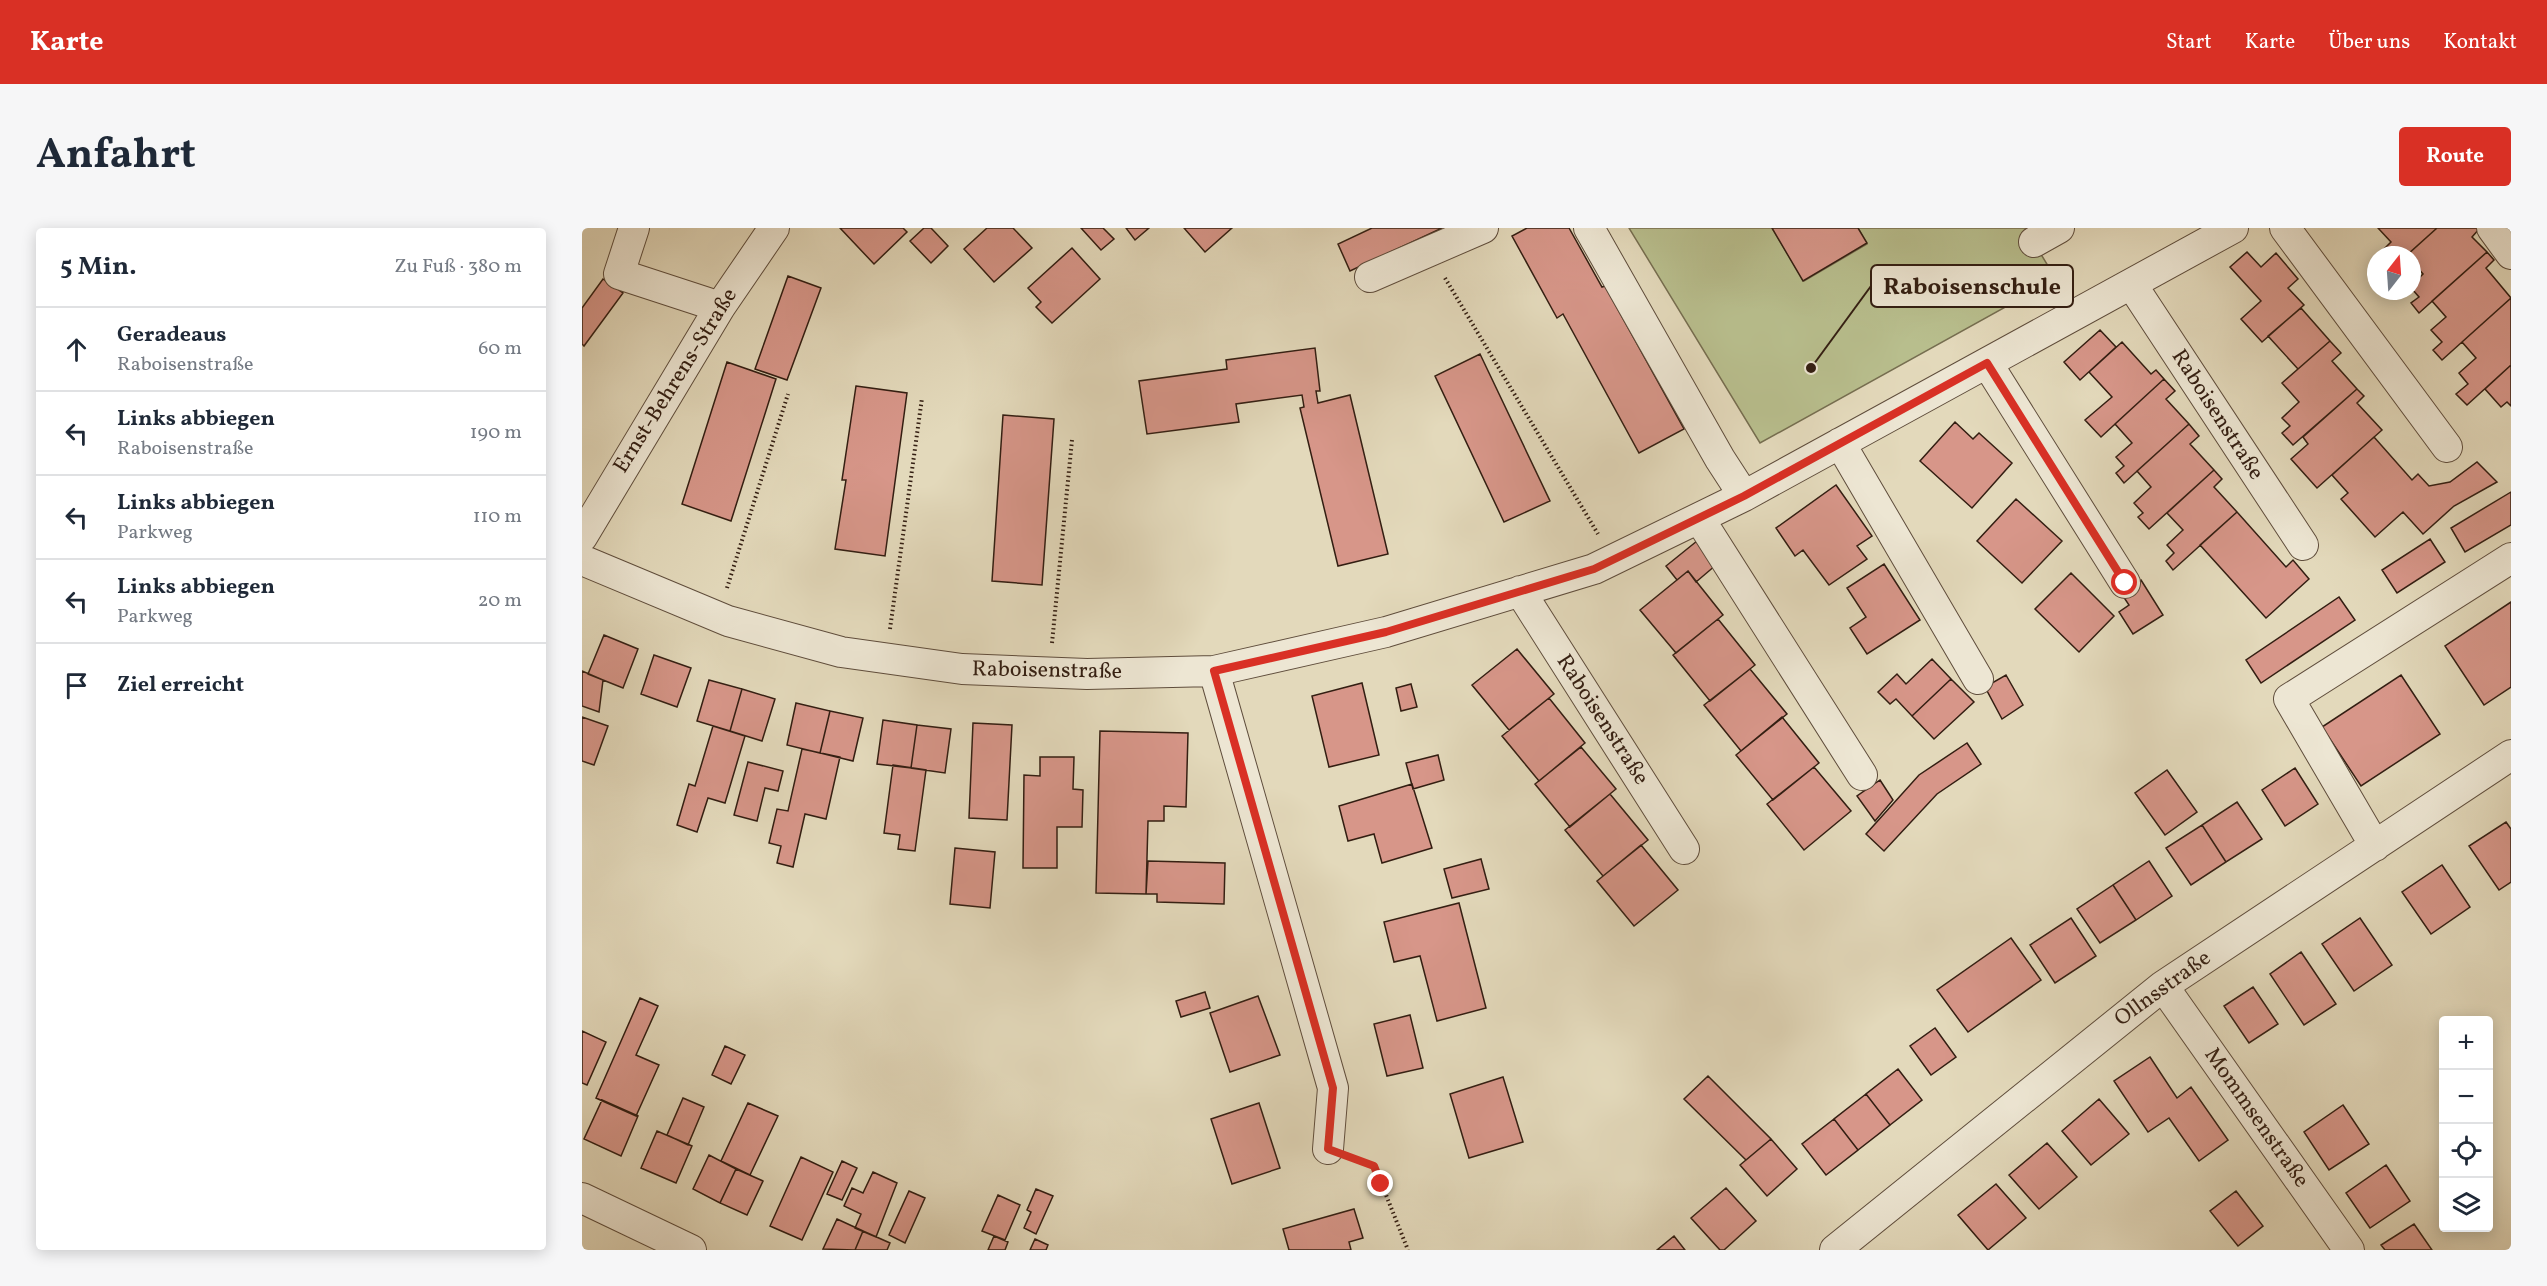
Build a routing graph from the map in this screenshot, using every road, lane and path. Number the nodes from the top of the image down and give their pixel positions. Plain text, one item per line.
1 (634, 228) edge
2 (774, 228) edge
3 (1483, 228) edge
4 (1589, 228) edge
5 (2285, 228) edge
6 (2492, 228) edge
7 (2217, 232) edge
8 (1430, 251) junction
9 (2511, 254) edge
10 (1370, 277) dead end
11 (2132, 285) junction
12 (720, 307) junction
13 (1987, 363) junction
14 (788, 394) dead end
15 (922, 398) dead end
16 (1072, 441) dead end
17 (1840, 444) junction
18 (2447, 447) dead end
19 (1744, 496) junction
20 (1699, 518) junction
21 (582, 537) edge
22 (2303, 545) dead end
23 (2511, 558) edge
24 (1614, 559) junction
25 (582, 560) edge
26 (2125, 583) dead end
27 (1520, 591) junction
28 (717, 617) junction
29 (886, 659) junction
30 (1214, 671) junction
31 (1050, 673) junction
32 (1978, 679) dead end
33 (2511, 755) edge
34 (1862, 775) dead end
35 (2374, 846) junction
36 (1684, 849) dead end
37 (2163, 986) junction
38 (1328, 1149) joint
39 (582, 1198) edge
40 (1844, 1247) edge
41 (691, 1250) edge
42 (1408, 1250) edge
43 (2349, 1250) edge

1 - 12 street
2 - 12 street, Ernst-Behrens-Straße
3 - 8 street
4 - 19 street
5 - 18 street
6 - 9 street
7 - 11 street, Raboisenstraße
8 - 10 street
8 - 24 path
11 - 13 street, Raboisenstraße
11 - 22 street, Raboisenstraße
12 - 21 street, Ernst-Behrens-Straße
13 - 17 street, Raboisenstraße
13 - 26 street
14 - 28 path
15 - 29 path
16 - 31 path
17 - 19 street, Raboisenstraße
17 - 32 street
19 - 20 street, Raboisenstraße
20 - 24 street, Raboisenstraße
20 - 34 street
23 - 35 street
24 - 27 street, Raboisenstraße
25 - 28 street, Raboisenstraße
27 - 30 street, Raboisenstraße
27 - 36 street, Raboisenstraße
28 - 29 street, Raboisenstraße
29 - 31 street, Raboisenstraße
30 - 31 street, Raboisenstraße
30 - 38 street
33 - 35 street, Ollnsstraße
35 - 37 street, Ollnsstraße
37 - 40 street, Ollnsstraße
37 - 43 street, Mommsenstraße
38 - 42 path
39 - 41 street

